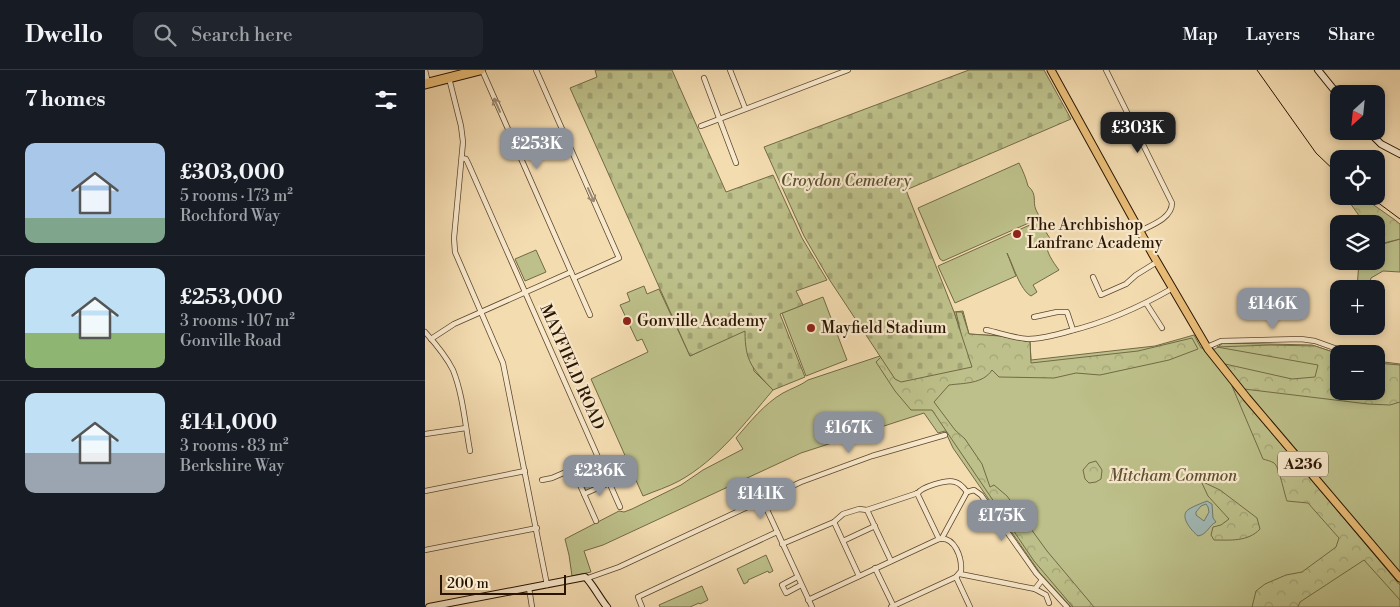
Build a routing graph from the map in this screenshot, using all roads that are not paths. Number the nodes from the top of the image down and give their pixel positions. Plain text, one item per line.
1 (425, 70) edge
2 (481, 70) edge
3 (536, 70) edge
4 (730, 70) edge
5 (848, 70) edge
6 (1051, 70) edge
7 (1106, 70) edge
8 (1317, 70) edge
9 (449, 78) junction
10 (703, 78) dead end
11 (427, 84) edge
12 (1330, 85) edge
13 (745, 108) junction
14 (719, 119) junction
15 (701, 126) dead end
16 (1377, 140) edge
17 (1400, 154) edge
18 (462, 158) junction
19 (736, 163) dead end
20 (1140, 231) junction
21 (1157, 262) junction
22 (571, 272) junction
23 (1093, 277) dead end
24 (574, 278) junction
25 (1173, 288) junction
26 (525, 293) junction
27 (1147, 303) junction
28 (481, 312) junction
29 (590, 315) dead end
30 (1034, 317) dead end
31 (1162, 328) dead end
32 (986, 330) dead end
33 (1073, 330) junction
34 (425, 332) edge
35 (431, 339) junction
36 (1207, 346) junction
37 (1330, 347) edge
38 (466, 428) junction
39 (425, 434) edge
40 (945, 435) dead end
41 (470, 450) dead end
42 (598, 458) junction
43 (573, 469) junction
44 (525, 471) junction
45 (542, 480) dead end
46 (609, 482) junction
47 (425, 491) edge
48 (967, 492) junction
49 (917, 493) junction
50 (584, 494) junction
51 (762, 499) junction
52 (620, 507) dead end
53 (867, 510) junction
54 (596, 521) dead end
55 (834, 522) junction
56 (875, 526) junction
57 (537, 528) junction
58 (777, 532) junction
59 (941, 538) junction
60 (843, 541) junction
61 (782, 544) junction
62 (425, 550) edge
63 (891, 561) junction
64 (875, 568) junction
65 (859, 576) junction
66 (958, 576) junction
67 (797, 577) junction
68 (588, 578) junction
69 (1400, 578) edge
70 (1042, 580) junction
71 (547, 585) junction
72 (801, 585) junction
73 (529, 588) junction
74 (1035, 589) junction
75 (1056, 596) junction
76 (808, 600) junction
77 (1048, 605) edge
78 (444, 606) edge
79 (429, 607) edge
80 (532, 607) edge
81 (607, 607) edge
82 (643, 607) edge
83 (812, 607) edge
84 (892, 607) edge
85 (970, 607) edge
86 (1067, 607) edge

1 - 11 street
2 - 9 highway
22 -> 2 street
3 -> 24 street
4 - 13 street
5 - 13 street
6 - 20 main road, A236
7 - 20 street
8 - 12 street
9 - 11 highway
9 - 18 street
10 - 14 street
13 - 14 street
14 - 15 street
14 - 19 street
16 - 17 street
18 - 26 street, MAYFIELD ROAD
18 - 28 street
20 - 21 main road, A236
21 - 23 street
21 - 25 main road, A236
22 - 24 street
22 - 26 street
24 - 29 street
25 - 27 street
25 - 36 main road, A236
26 - 28 street
26 - 42 street, MAYFIELD ROAD
27 - 31 street
27 - 33 street
28 - 35 street
28 - 44 street
30 - 33 street
32 - 33 street
34 - 35 street
35 - 38 street
36 - 37 street
36 - 69 main road, A236
38 - 39 street
38 - 41 street
40 - 51 street
42 - 43 street
42 - 46 street, MAYFIELD ROAD
43 - 45 street
43 - 50 street
44 - 47 street
44 - 57 street
46 - 50 street
46 - 52 street, MAYFIELD ROAD
48 - 49 street
48 - 59 street
48 - 70 street
49 - 53 street
49 - 59 street
50 - 54 street
51 - 58 street
51 - 68 street
53 - 55 street
53 - 56 street
55 - 60 street
55 - 61 street
56 - 60 street
56 - 63 street
57 - 62 street
57 - 71 street
58 - 61 street
58 - 82 street
59 - 63 street
59 - 66 street
60 - 65 street
61 - 67 street
63 - 64 street
64 - 65 street
64 - 84 street
65 - 76 street
66 - 74 street
66 - 84 street
66 - 85 street
67 - 72 street
67 - 72 street
68 - 71 street
68 - 81 street
70 - 74 street
70 - 75 street
71 - 73 street
72 - 76 street
73 - 78 street
73 - 80 street
74 - 77 street
75 - 77 street
75 - 86 street
76 - 83 street
78 - 79 street

